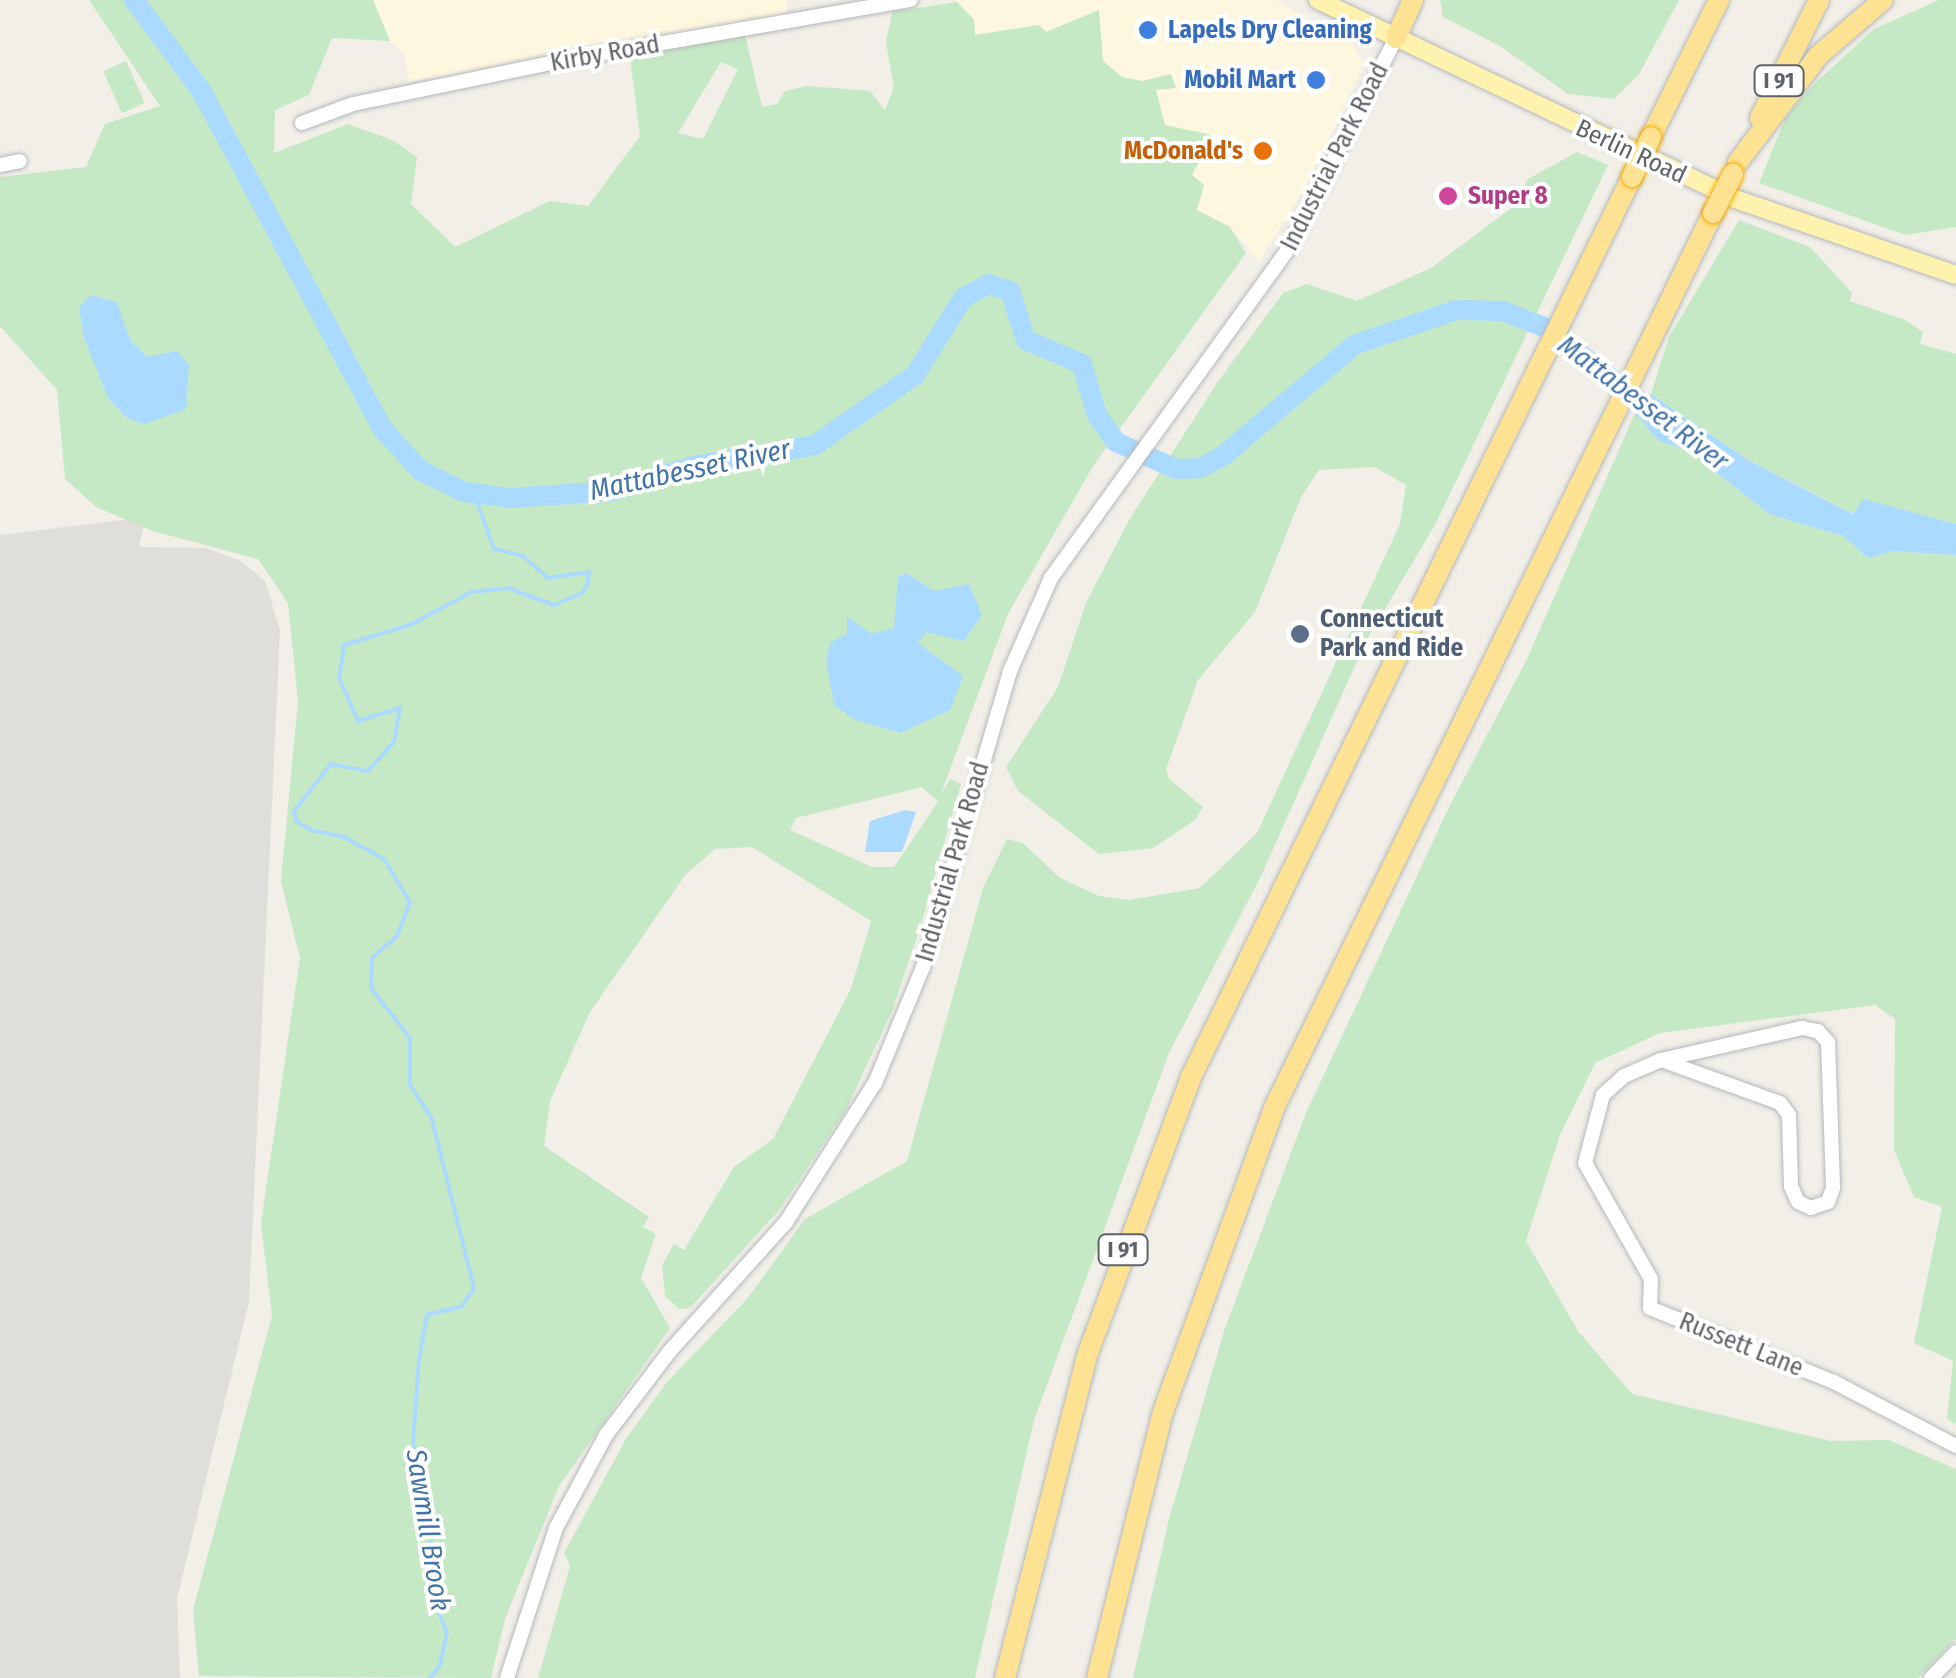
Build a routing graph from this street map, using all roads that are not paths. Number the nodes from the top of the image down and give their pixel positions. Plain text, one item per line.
1 (911, 0) edge
2 (1318, 0) edge
3 (1413, 0) edge
4 (1710, 0) edge
5 (1719, 0) edge
6 (1819, 0) edge
7 (1882, 0) edge
8 (1396, 38) junction
9 (1692, 54) junction
10 (302, 123) dead end
11 (20, 161) dead end
12 (0, 165) edge
13 (1735, 168) junction
14 (1956, 275) edge
15 (1661, 1060) junction
16 (1956, 1446) edge
17 (1956, 1652) edge
18 (507, 1678) edge
19 (1005, 1678) edge
20 (1096, 1678) edge
21 (1931, 1678) edge

1 - 10 street, Kirby Road
2 - 8 main road, Berlin Road
3 - 8 highway
4 - 9 highway
5 - 9 highway, I 91
6 - 13 highway, I 91
7 - 13 highway
8 - 14 main road, Berlin Road
8 - 18 street, Industrial Park Road
9 - 19 highway, I 91, bridge
11 - 12 street
13 - 20 highway, I 91, bridge
15 - 15 street, Russett Lane
15 - 16 street, Russett Lane
17 - 21 street

